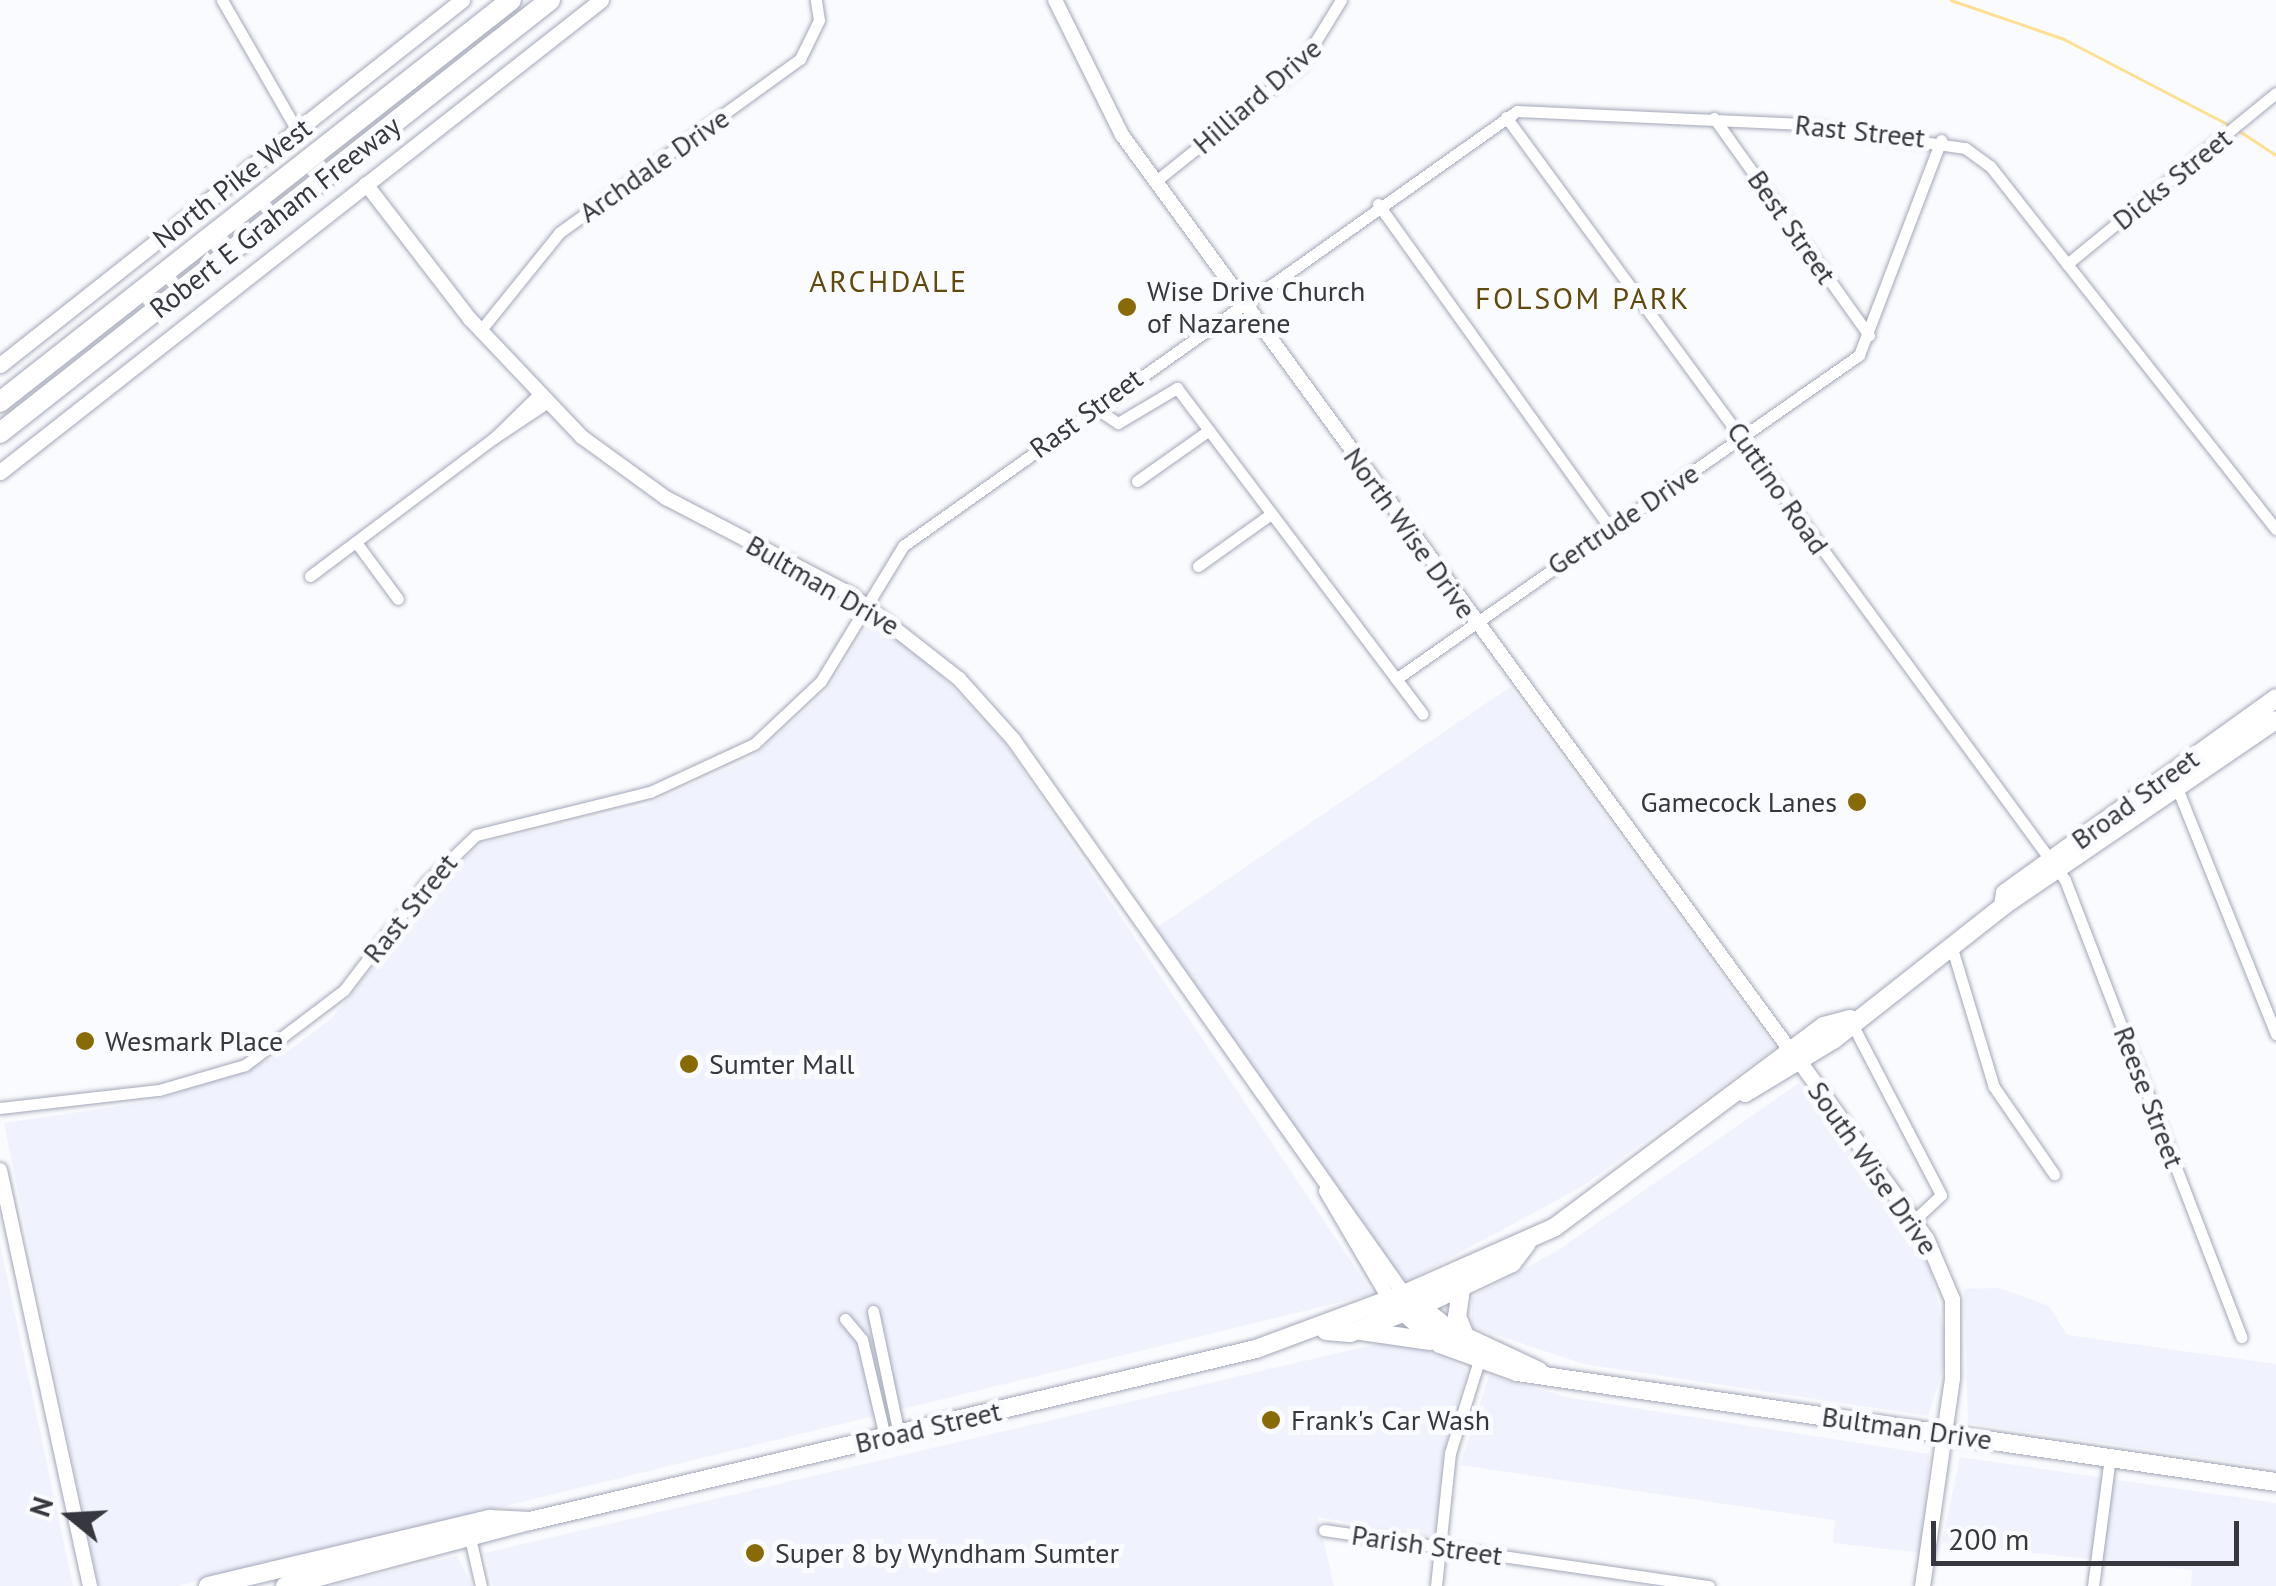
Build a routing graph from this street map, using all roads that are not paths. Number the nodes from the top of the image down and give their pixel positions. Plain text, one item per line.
1 (222, 0) edge
2 (462, 0) edge
3 (511, 0) edge
4 (550, 0) edge
5 (601, 0) edge
6 (816, 0) edge
7 (1055, 0) edge
8 (1341, 0) edge
9 (2276, 93) edge
10 (1506, 117) junction
11 (1714, 118) junction
12 (298, 132) junction
13 (1941, 140) junction
14 (1157, 180) junction
15 (366, 184) junction
16 (1378, 204) junction
17 (2067, 264) junction
18 (1242, 301) junction
19 (480, 331) junction
20 (1869, 335) junction
21 (0, 365) edge
22 (541, 400) junction
23 (0, 402) edge
24 (1094, 407) junction
25 (1208, 430) junction
26 (0, 433) edge
27 (1743, 439) junction
28 (0, 472) edge
29 (1136, 481) dead end
30 (1271, 514) junction
31 (1608, 525) junction
32 (2276, 529) edge
33 (358, 546) junction
34 (1198, 566) dead end
35 (310, 576) dead end
36 (398, 599) dead end
37 (866, 604) junction
38 (1474, 622) junction
39 (1396, 679) junction
40 (2276, 698) edge
41 (1423, 714) dead end
42 (2276, 720) edge
43 (2174, 782) junction
44 (2054, 868) junction
45 (1950, 945) junction
46 (1850, 1019) junction
47 (2276, 1034) edge
48 (1795, 1056) junction
49 (0, 1108) edge
50 (0, 1170) edge
51 (2054, 1174) dead end
52 (1914, 1220) junction
53 (1528, 1243) junction
54 (1461, 1289) junction
55 (1403, 1304) junction
56 (873, 1311) dead end
57 (845, 1318) dead end
58 (1326, 1331) junction
59 (1356, 1331) junction
60 (2241, 1338) dead end
61 (1440, 1344) junction
62 (1476, 1347) junction
63 (1944, 1434) junction
64 (892, 1436) junction
65 (2110, 1457) junction
66 (2276, 1482) edge
67 (530, 1521) junction
68 (1324, 1530) dead end
69 (471, 1542) junction
70 (1440, 1547) junction
71 (90, 1586) edge
72 (208, 1586) edge
73 (286, 1586) edge
74 (482, 1586) edge
75 (1436, 1586) edge
76 (1709, 1586) edge
77 (1922, 1586) edge
78 (2094, 1586) edge

1 - 12 street
2 - 12 main road, North Pike West
3 - 23 highway, Robert E Graham Freeway
4 - 26 highway, Robert E Graham Freeway
5 - 15 main road
6 - 19 street, Archdale Drive
7 - 14 street, North Wise Drive
8 - 14 street, Hilliard Drive
9 - 17 street, Dicks Street
10 - 11 street, Rast Street
10 - 16 street, Rast Street
10 - 27 street, Cuttino Road
11 - 13 street, Rast Street
11 - 20 street, Best Street
12 - 21 main road, North Pike West
13 - 17 street, Rast Street
13 - 20 street, Gertrude Drive
14 - 18 street, North Wise Drive
15 - 19 street, Bultman Drive
15 - 28 main road
16 - 18 street, Rast Street
16 - 31 street
17 - 32 street, Rast Street
18 - 24 street, Rast Street
18 - 38 street, North Wise Drive
19 - 22 street, Bultman Drive
20 - 27 street, Gertrude Drive
22 - 33 street
22 - 37 street, Bultman Drive
24 - 25 street
24 - 37 street, Rast Street
25 - 29 street
25 - 30 street
27 - 31 street, Gertrude Drive
27 - 44 street, Cuttino Road
30 - 34 street
30 - 39 street
31 - 38 street, Gertrude Drive
33 - 35 street
33 - 36 street
37 - 49 street, Rast Street
37 - 55 street, Bultman Drive
38 - 39 street, Gertrude Drive
38 - 48 street, North Wise Drive
39 - 41 street
40 - 43 main road, Broad Street
42 - 43 main road, Broad Street
43 - 44 main road, Broad Street
43 - 47 street
44 - 45 main road, Broad Street
44 - 60 street, Reese Street
45 - 46 main road, Broad Street
45 - 51 street
46 - 48 main road, Broad Street
46 - 52 street
48 - 52 main road, South Wise Drive
48 - 53 main road, Broad Street
50 - 71 street
52 - 63 main road, South Wise Drive
53 - 54 main road, Broad Street
53 - 55 main road, Broad Street
54 - 55 main road, Broad Street
54 - 62 main road
55 - 58 main road, Broad Street
55 - 59 main road, Broad Street
55 - 61 main road, Bultman Drive
55 - 62 main road, Bultman Drive
56 - 64 street
57 - 64 street
58 - 59 main road, Broad Street
58 - 64 main road, Broad Street
59 - 61 main road
61 - 62 main road, Bultman Drive
62 - 63 main road, Bultman Drive
62 - 70 street
63 - 65 main road, Bultman Drive
63 - 77 main road, South Wise Drive
64 - 67 main road, Broad Street
65 - 66 main road, Bultman Drive
65 - 78 street
67 - 69 main road, Broad Street
67 - 72 main road, Broad Street
68 - 70 street, Parish Street
69 - 73 main road, Broad Street
69 - 74 street
70 - 75 street
70 - 76 street, Parish Street

